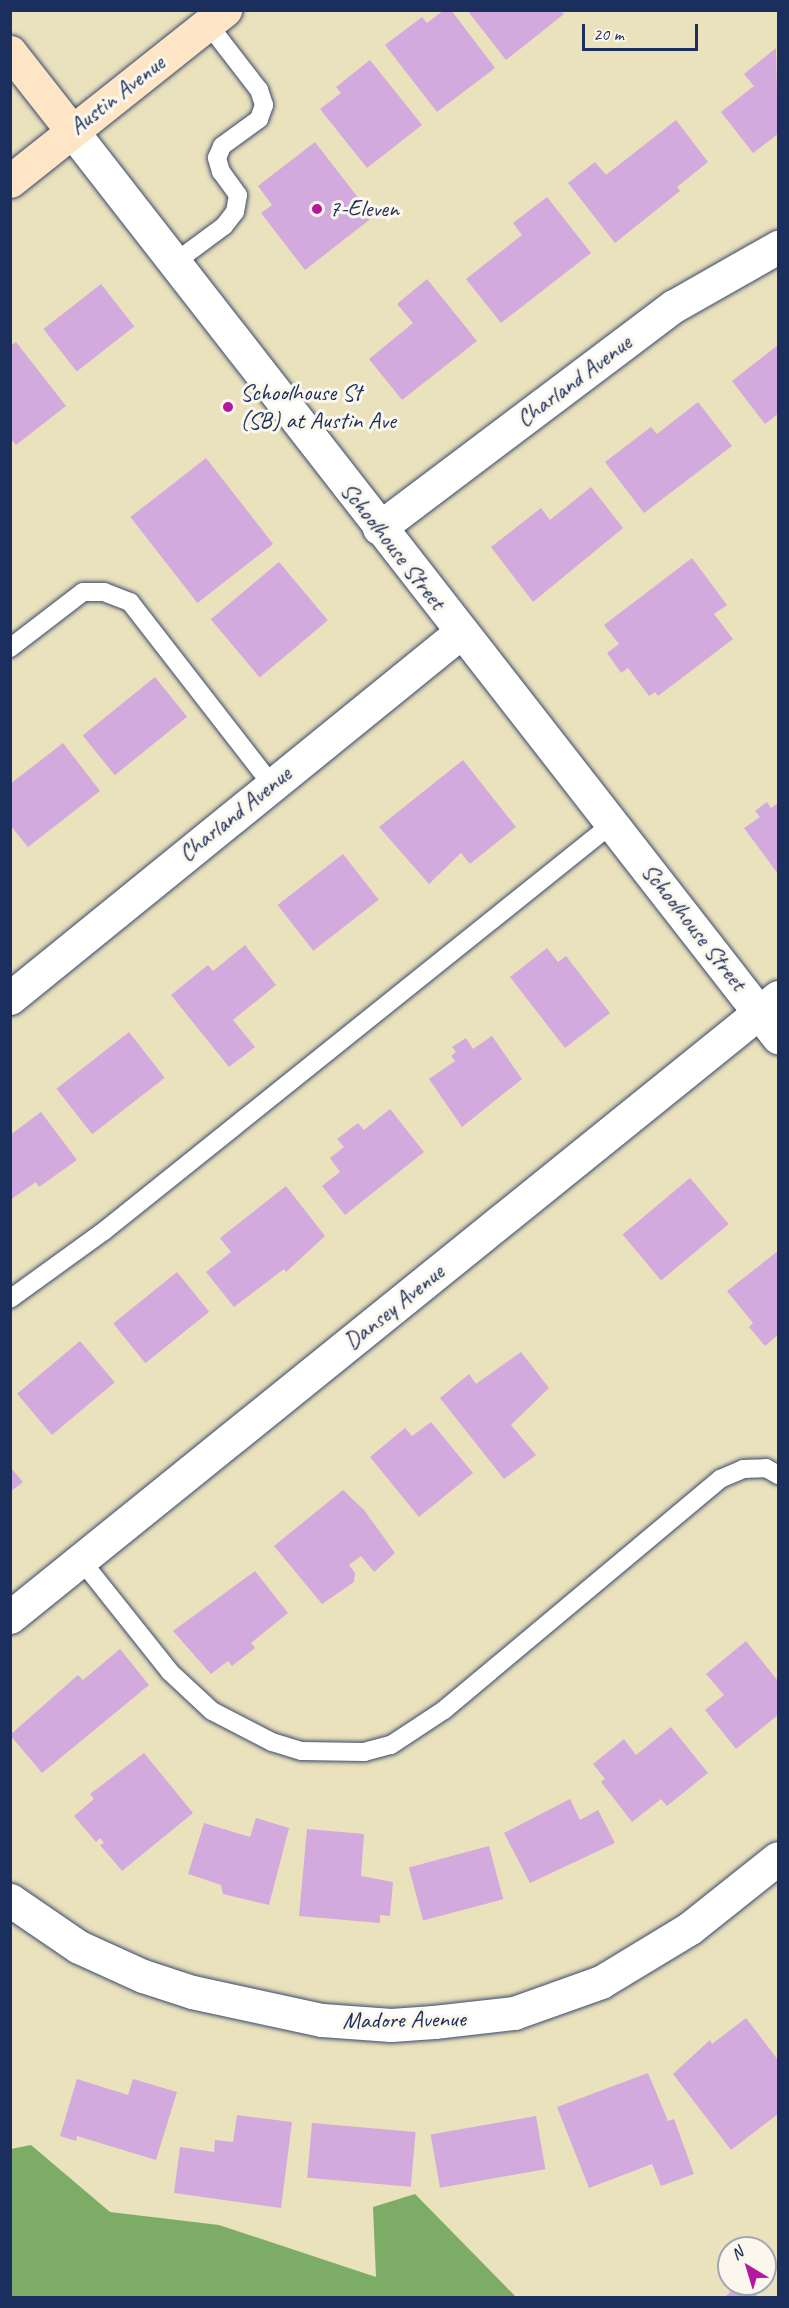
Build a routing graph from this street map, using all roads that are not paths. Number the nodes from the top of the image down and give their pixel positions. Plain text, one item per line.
1 (217, 17) edge
2 (10, 52) edge
3 (72, 131) junction
4 (10, 181) edge
5 (778, 247) edge
6 (174, 263) junction
7 (379, 528) junction
8 (460, 632) junction
9 (10, 648) edge
10 (271, 784) junction
11 (613, 823) junction
12 (10, 998) edge
13 (772, 1015) edge
14 (10, 1299) edge
15 (778, 1475) edge
16 (81, 1560) junction
17 (10, 1617) edge
18 (778, 1858) edge
19 (10, 1900) edge

1 - 3 main road, Austin Avenue
1 - 6 lane
2 - 3 main road, Schoolhouse Street
3 - 4 main road, Austin Avenue
3 - 6 street, Schoolhouse Street
5 - 7 street, Charland Avenue
6 - 7 street, Schoolhouse Street
7 - 8 street, Schoolhouse Street
8 - 10 street, Charland Avenue
8 - 11 street, Schoolhouse Street
9 - 10 lane
10 - 12 street, Charland Avenue
11 - 13 street, Schoolhouse Street
11 - 14 lane
13 - 16 street, Dansey Avenue
15 - 16 lane
16 - 17 street, Dansey Avenue
18 - 19 street, Madore Avenue

